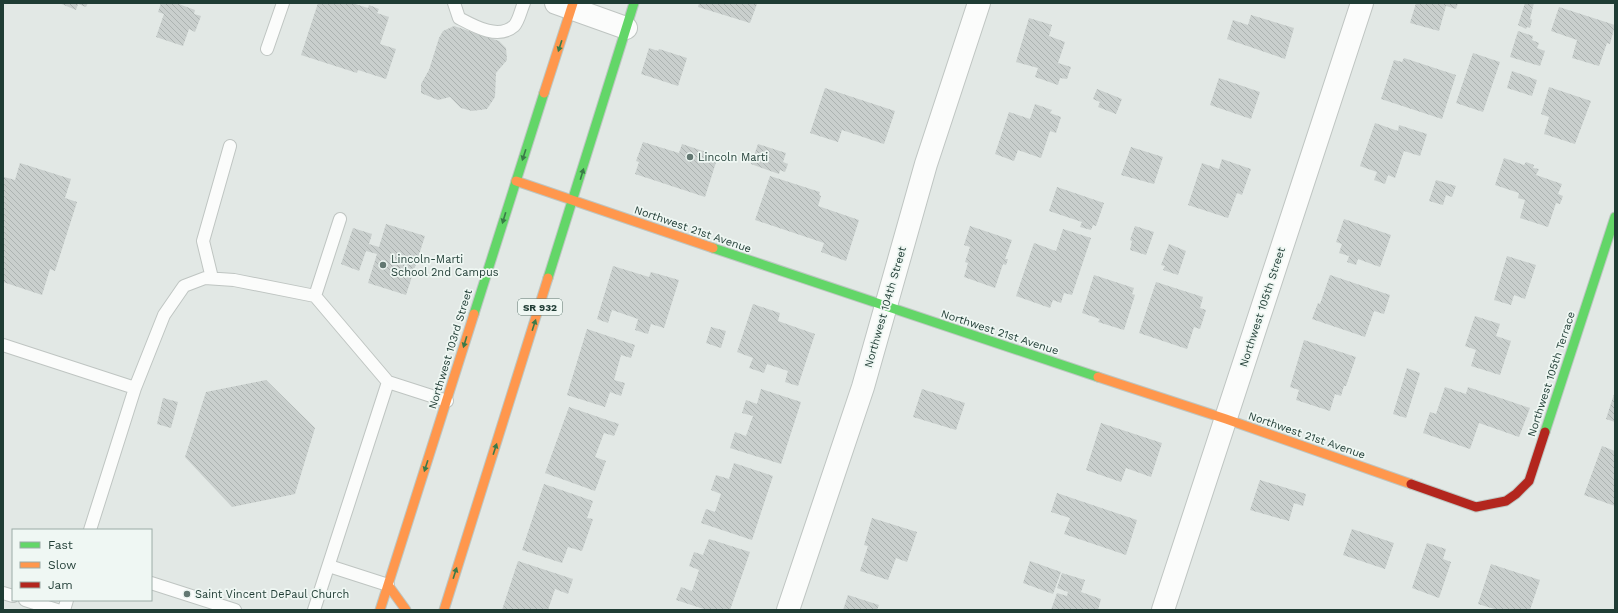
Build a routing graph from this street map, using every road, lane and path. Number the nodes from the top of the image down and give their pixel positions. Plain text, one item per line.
1 (283, 3) edge
2 (454, 3) edge
3 (524, 3) edge
4 (634, 3) edge
5 (979, 3) edge
6 (1362, 3) edge
7 (567, 5) edge
8 (626, 28) junction
9 (267, 49) dead end
10 (230, 146) dead end
11 (516, 181) junction
12 (574, 200) junction
13 (1615, 217) edge
14 (340, 219) dead end
15 (212, 278) junction
16 (316, 296) junction
17 (884, 307) junction
18 (3, 345) edge
19 (388, 382) junction
20 (135, 388) junction
21 (447, 401) junction
22 (1226, 419) junction
23 (1476, 507) joint
24 (90, 529) edge
25 (328, 566) junction
26 (152, 583) edge
27 (388, 585) junction
28 (28, 601) edge
29 (57, 610) edge
30 (235, 610) edge
31 (314, 610) edge
32 (380, 610) edge
33 (406, 610) edge
34 (444, 610) edge
35 (788, 610) edge
36 (1163, 610) edge

1 - 9 lane
2 - 3 lane
4 - 8 street, SR 932
5 - 17 street, Northwest 104th Street
6 - 22 street, Northwest 105th Street
7 - 8 street
7 -> 11 street, Northwest 103rd Street
12 -> 8 street, SR 932
10 - 15 lane
11 - 12 street, Northwest 21st Avenue
11 -> 21 street, Northwest 103rd Street
12 - 17 street, Northwest 21st Avenue
34 -> 12 street, SR 932
13 - 23 street, Northwest 105th Terrace
14 - 16 lane
15 - 16 lane
15 - 20 lane
16 - 19 lane
17 - 22 street, Northwest 21st Avenue
17 - 35 street, Northwest 104th Street
18 - 20 lane
19 - 21 lane
19 - 25 lane
20 - 24 lane
21 -> 27 street, Northwest 103rd Street
22 - 23 street, Northwest 21st Avenue
22 - 36 street, Northwest 105th Street
25 - 27 lane
25 - 31 lane
26 - 30 lane
27 - 32 street, Northwest 103rd Street
27 - 33 street
28 - 29 lane

